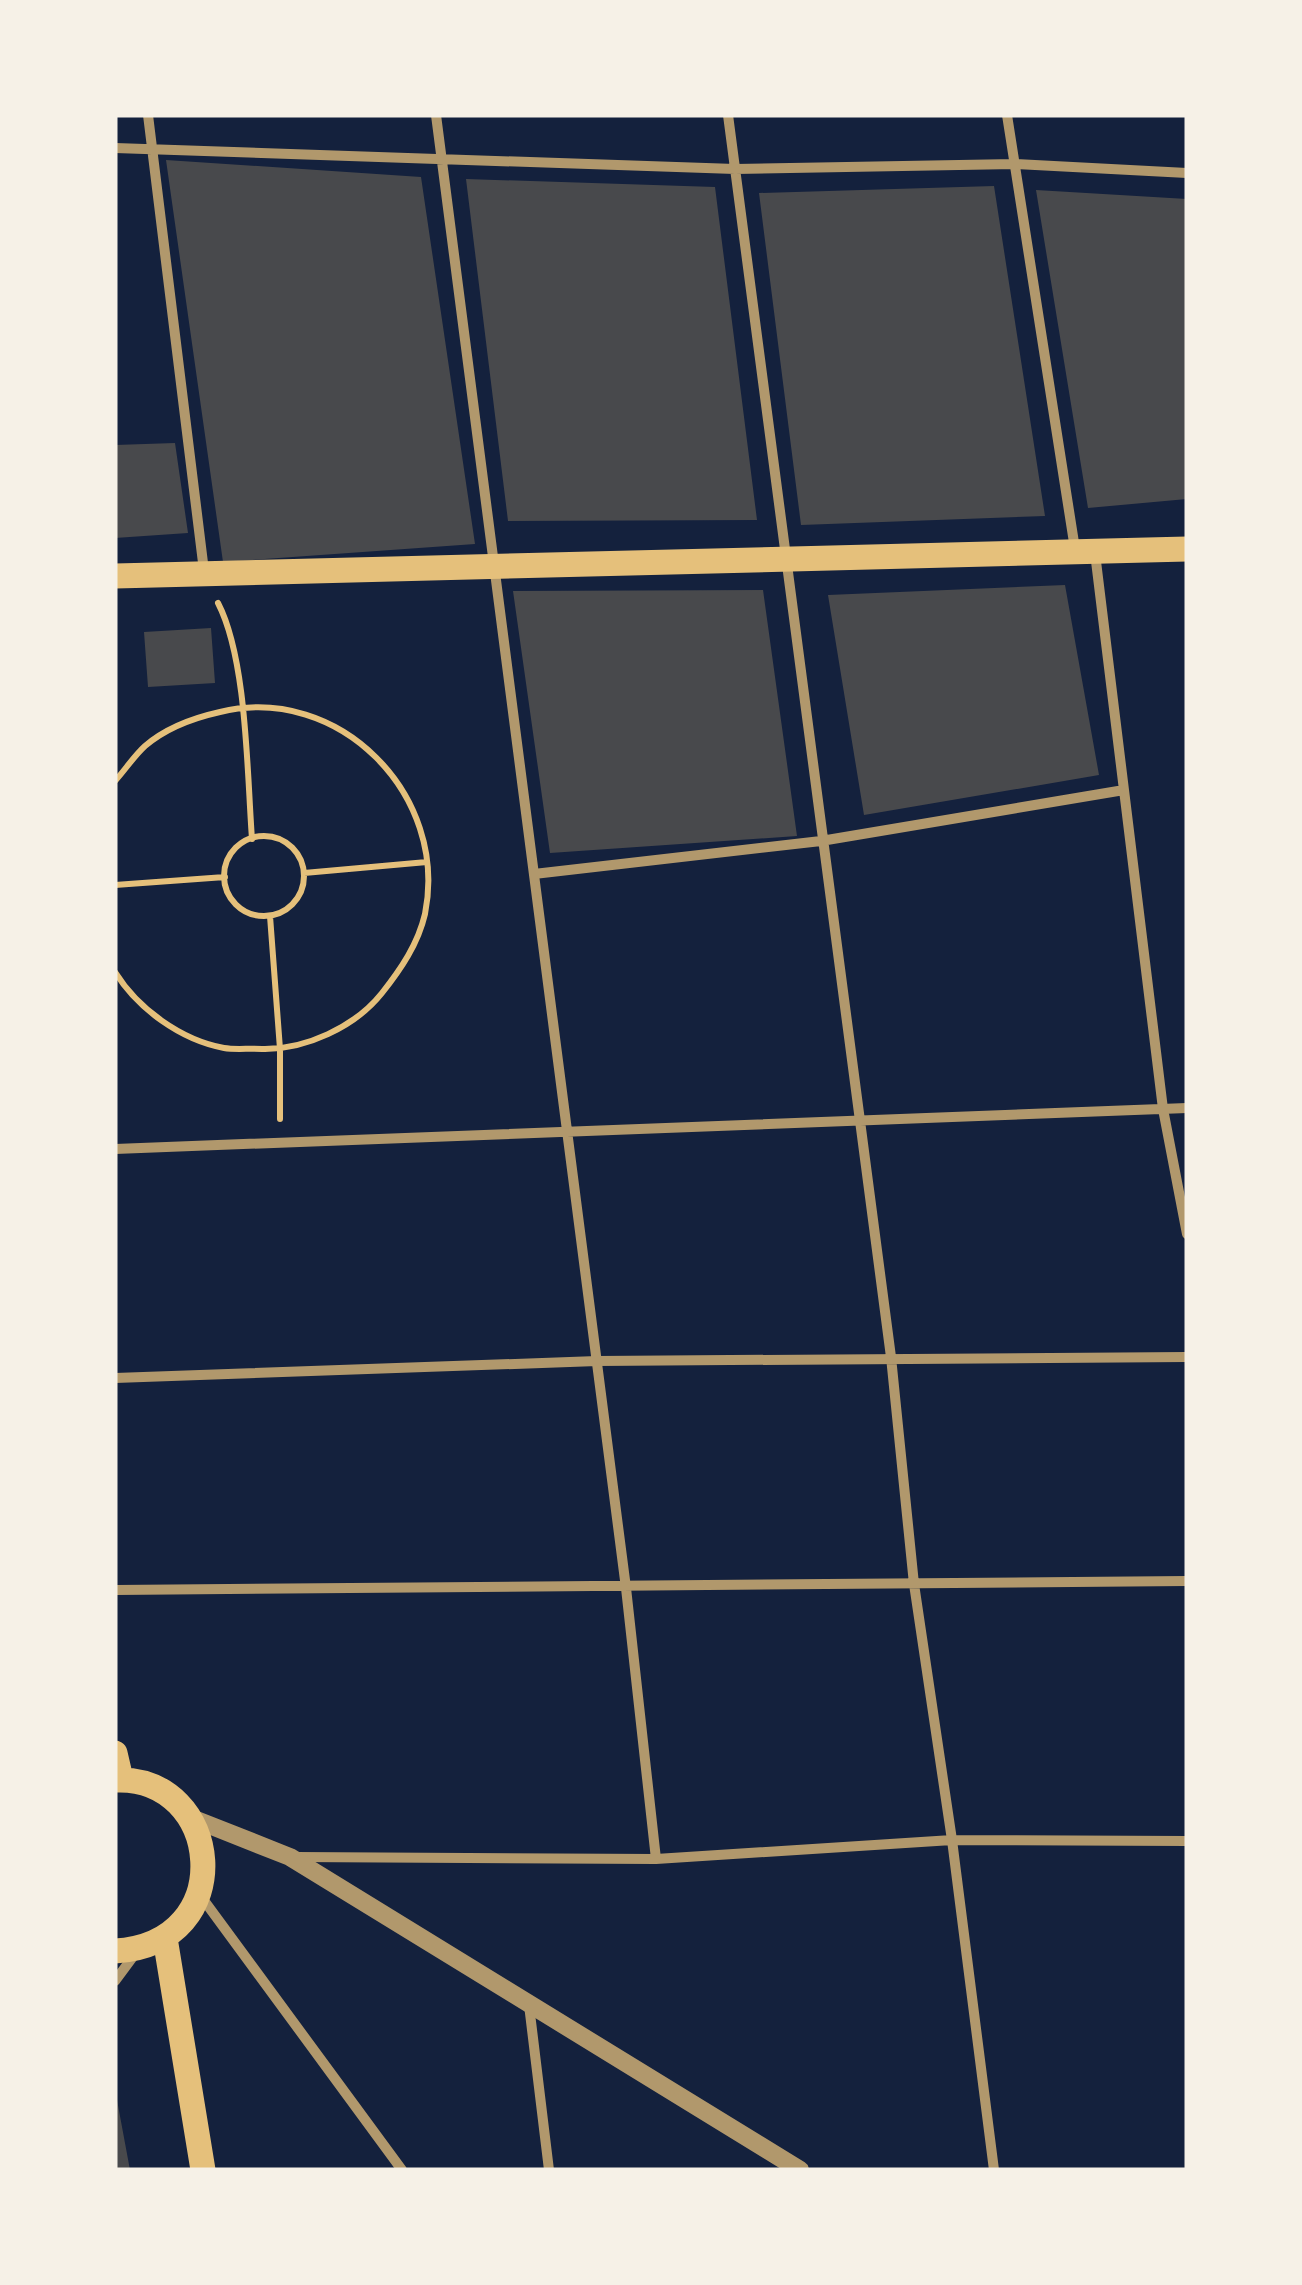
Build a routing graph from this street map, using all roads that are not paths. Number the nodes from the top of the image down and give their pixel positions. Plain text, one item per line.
1 (148, 115) edge
2 (436, 115) edge
3 (728, 115) edge
4 (1007, 115) edge
5 (152, 147) junction
6 (115, 148) edge
7 (442, 158) junction
8 (1015, 164) junction
9 (736, 169) junction
10 (1187, 172) edge
11 (1187, 549) edge
12 (1085, 552) junction
13 (786, 560) junction
14 (494, 567) junction
15 (204, 575) junction
16 (115, 576) edge
17 (1124, 790) junction
18 (821, 841) junction
19 (534, 874) junction
20 (1187, 1108) edge
21 (1163, 1109) junction
22 (859, 1121) junction
23 (566, 1133) junction
24 (115, 1148) edge
25 (1187, 1234) edge
26 (1187, 1357) edge
27 (891, 1358) junction
28 (596, 1362) junction
29 (115, 1378) edge
30 (1187, 1581) edge
31 (914, 1584) junction
32 (626, 1588) junction
33 (115, 1590) edge
34 (115, 1753) edge
35 (118, 1780) edge
36 (189, 1817) junction
37 (952, 1840) junction
38 (1187, 1841) edge
39 (290, 1858) junction
40 (656, 1859) junction
41 (199, 1894) junction
42 (165, 1938) junction
43 (127, 1950) edge
44 (115, 1981) edge
45 (528, 2004) junction
46 (203, 2170) edge
47 (402, 2170) edge
48 (549, 2170) edge
49 (800, 2170) edge
50 (994, 2170) edge

1 - 5 street
2 - 7 street
3 - 9 street
4 - 8 street
5 - 6 street
5 - 7 street
5 - 15 street
7 - 9 street
7 - 14 street
8 - 9 street
8 - 10 street
8 - 12 street
9 - 13 street
11 - 12 main road
12 - 13 main road
12 - 17 street
13 - 14 main road
13 - 18 street
14 - 15 main road
14 - 19 street
15 - 16 main road
17 - 18 street
17 - 21 street
18 - 19 street
18 - 22 street
19 - 23 street
20 - 21 street
21 - 22 street
21 - 25 street
22 - 23 street
22 - 27 street
23 - 24 street
23 - 28 street
26 - 27 street
27 - 28 street
27 - 31 street
28 - 29 street
28 - 32 street
30 - 31 street
31 - 32 street
31 - 37 street
32 - 33 street
32 - 40 street
34 - 35 main road
35 - 36 main road
36 - 39 street
36 - 41 main road
37 - 38 street
37 - 40 street
37 - 50 street
39 - 40 street
39 - 45 street
41 - 42 main road
41 - 47 street
42 - 43 main road
42 - 46 main road
43 - 44 street
45 - 48 street
45 - 49 street

